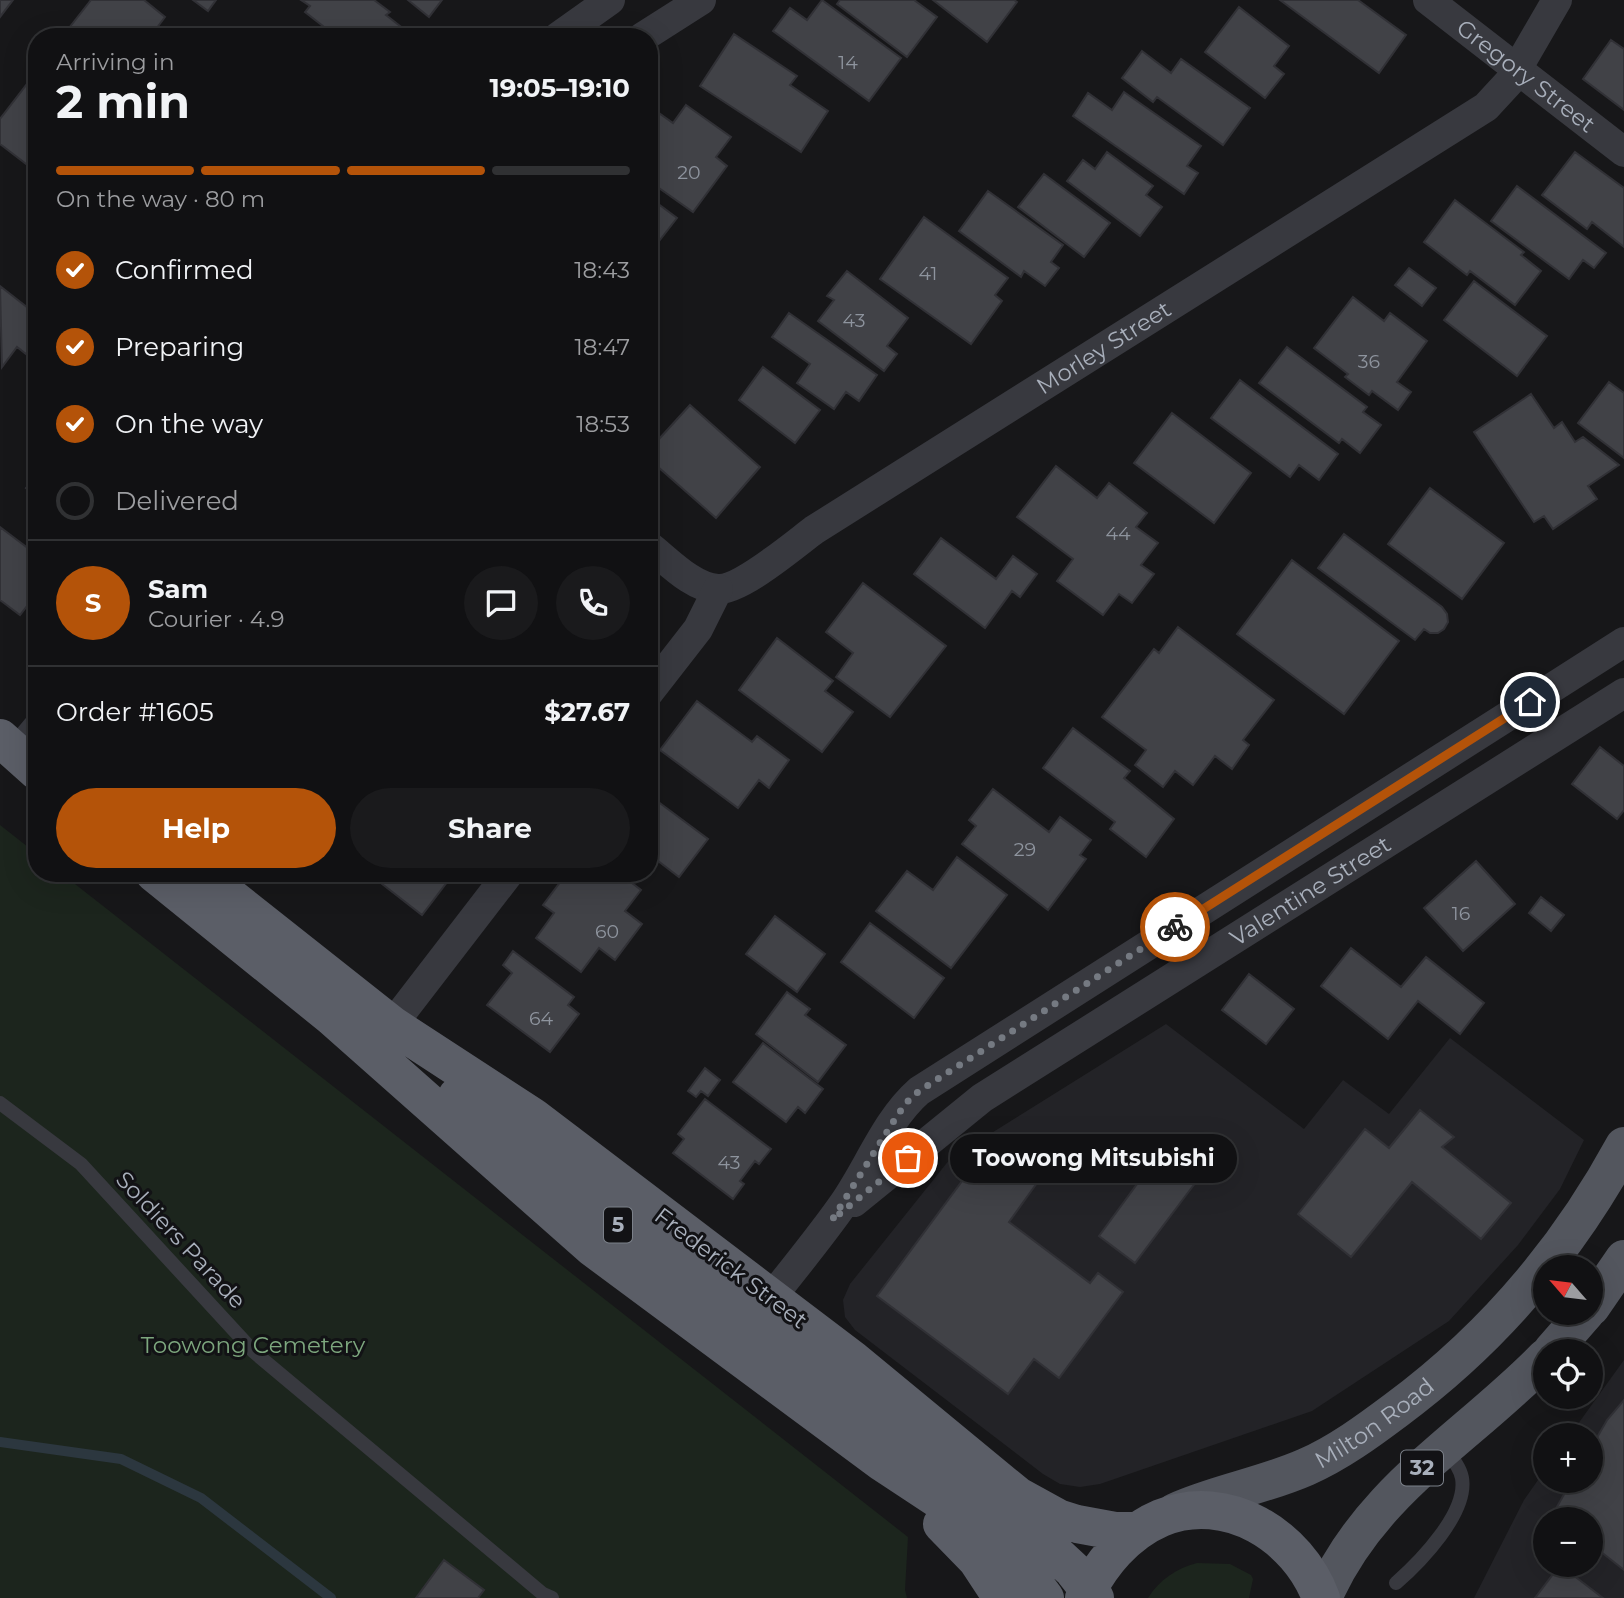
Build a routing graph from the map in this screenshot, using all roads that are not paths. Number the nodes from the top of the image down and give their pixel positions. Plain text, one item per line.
1 (610, 0) edge
2 (701, 0) edge
3 (1428, 0) edge
4 (1557, 0) edge
5 (571, 28) edge
6 (657, 28) edge
7 (1518, 69) junction
8 (1624, 152) edge
9 (658, 553) edge
10 (718, 589) junction
11 (1624, 642) edge
12 (658, 680) edge
13 (1624, 693) edge
14 (165, 882) edge
15 (212, 882) edge
16 (502, 882) edge
17 (392, 1025) junction
18 (0, 1103) edge
19 (1624, 1146) edge
20 (832, 1220) junction
21 (1624, 1259) edge
22 (1603, 1290) edge
23 (771, 1298) junction
24 (1575, 1325) edge
25 (1562, 1339) edge
26 (1533, 1369) edge
27 (1444, 1448) junction
28 (888, 1466) junction
29 (1150, 1524) junction
30 (1396, 1583) dead end
31 (552, 1598) edge
32 (1002, 1598) edge
33 (1045, 1598) edge
34 (1084, 1598) edge
35 (1095, 1598) edge
36 (1322, 1598) edge

1 - 5 street
2 - 6 street
3 - 7 street, Gregory Street
4 - 7 street, Morley Street
7 - 8 street, Gregory Street
7 - 10 street, Morley Street
9 - 10 street
10 - 12 street
11 - 20 street, Valentine Street
13 - 20 street, Valentine Street
14 - 28 highway, 5
15 - 17 highway, Frederick Street / 5
16 - 17 street
17 - 23 highway, Frederick Street
17 - 35 highway, 5
18 - 31 lane, Soldiers Parade
19 - 29 main road, Milton Road
20 - 23 street, Valentine Street
21 - 22 main road
23 - 29 highway, Frederick Street
24 - 25 main road
26 - 27 main road, 32
27 - 30 lane
27 - 36 main road, 32
28 - 32 highway, 5
28 - 33 highway
29 - 34 highway
29 - 36 highway, Frederick Street

